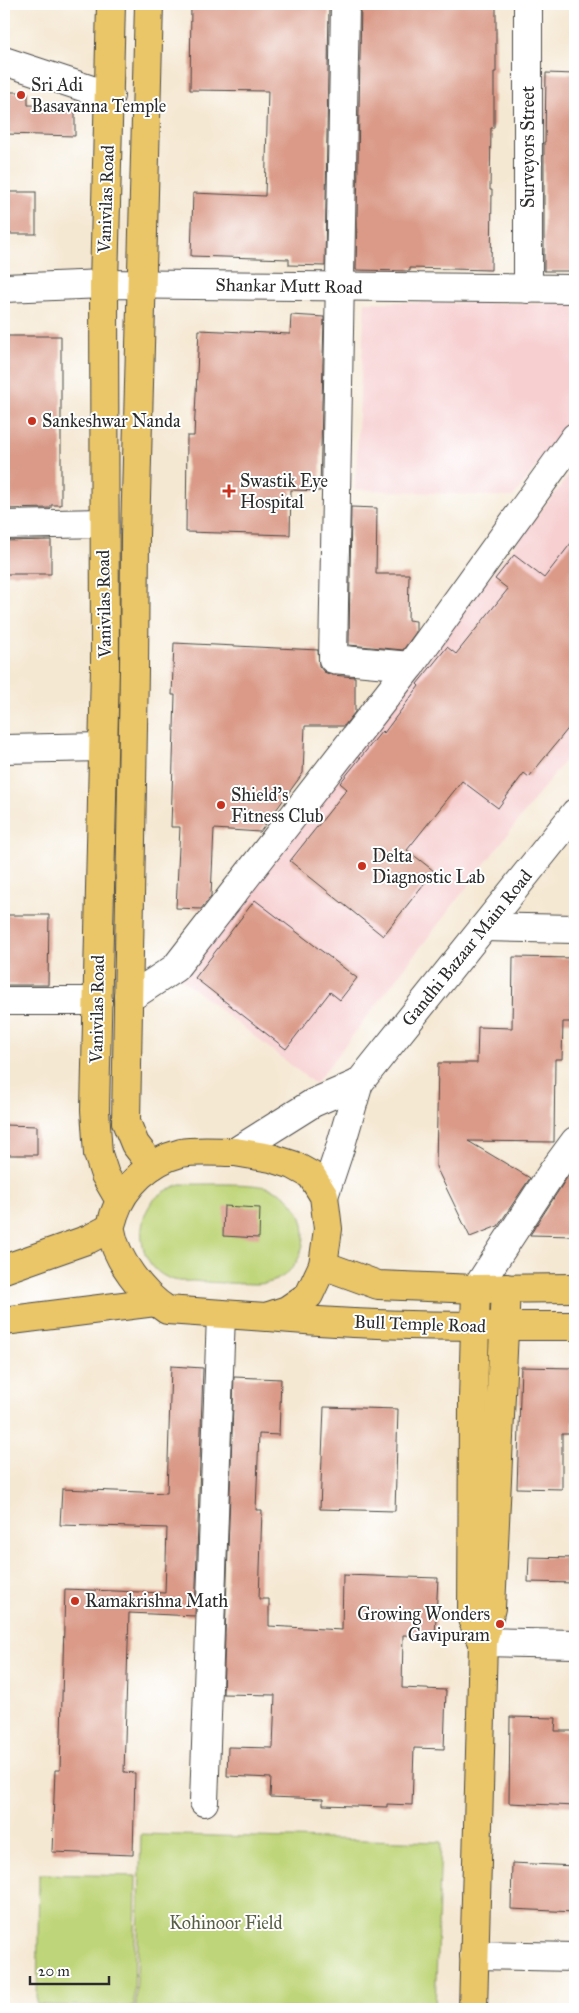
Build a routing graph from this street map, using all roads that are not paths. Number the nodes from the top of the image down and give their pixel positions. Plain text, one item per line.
1 (111, 4) edge
2 (149, 4) edge
3 (345, 4) edge
4 (528, 4) edge
5 (4, 61) edge
6 (110, 96) junction
7 (104, 284) junction
8 (142, 285) junction
9 (340, 287) junction
10 (4, 288) edge
11 (528, 289) junction
12 (575, 289) edge
13 (575, 437) edge
14 (104, 523) junction
15 (4, 525) edge
16 (410, 666) junction
17 (103, 747) junction
18 (4, 749) edge
19 (575, 813) edge
20 (484, 927) junction
21 (575, 929) edge
22 (128, 996) junction
23 (4, 1001) edge
24 (98, 1001) junction
25 (359, 1083) junction
26 (575, 1141) edge
27 (235, 1152) junction
28 (152, 1166) junction
29 (324, 1196) junction
30 (119, 1199) junction
31 (110, 1228) junction
32 (323, 1265) junction
33 (4, 1269) edge
34 (506, 1288) junction
35 (575, 1288) edge
36 (476, 1289) junction
37 (155, 1302) junction
38 (221, 1314) junction
39 (266, 1316) junction
40 (4, 1321) edge
41 (474, 1326) junction
42 (503, 1326) junction
43 (575, 1326) edge
44 (483, 1642) junction
45 (575, 1644) edge
46 (204, 1802) dead end
47 (474, 1955) junction
48 (575, 1957) edge
49 (473, 2009) edge

1 - 6 main road, Vanivilas Road
2 - 8 main road, Vanivilas Road
3 - 9 street
4 - 11 street, Surveyors Street
5 - 6 street
6 - 7 main road, Vanivilas Road
7 - 8 street, Shankar Mutt Road
7 - 10 street, Shankar Mutt Road
7 - 14 main road, Vanivilas Road
8 - 9 street, Shankar Mutt Road
8 - 22 main road, Vanivilas Road
9 - 11 street, Shankar Mutt Road
9 - 16 street
11 - 12 street, Shankar Mutt Road
13 - 16 street
14 - 15 street
14 - 17 main road, Vanivilas Road
16 - 22 street
17 - 18 street
17 - 24 main road, Vanivilas Road
19 - 20 street, Gandhi Bazaar Main Road
20 - 21 street
20 - 25 street, Gandhi Bazaar Main Road
22 - 28 main road, Vanivilas Road
23 - 24 street
24 - 30 main road, Vanivilas Road
25 - 27 street
25 - 29 street
26 - 36 street
27 - 28 main road
27 - 29 main road
28 - 30 main road
29 - 32 main road
30 - 31 main road
31 - 33 main road
31 - 37 main road
32 - 36 main road
32 - 39 main road
34 - 35 main road
34 - 36 main road
34 - 42 main road
36 - 41 main road
37 - 38 main road, Bull Temple Road
37 - 40 main road
38 - 39 main road, Bull Temple Road
38 - 46 street
39 - 41 main road, Bull Temple Road
41 - 42 main road, Bull Temple Road
41 - 44 main road
42 - 43 main road, Bull Temple Road
42 - 44 main road
44 - 45 street
44 - 47 main road
47 - 48 street
47 - 49 main road

